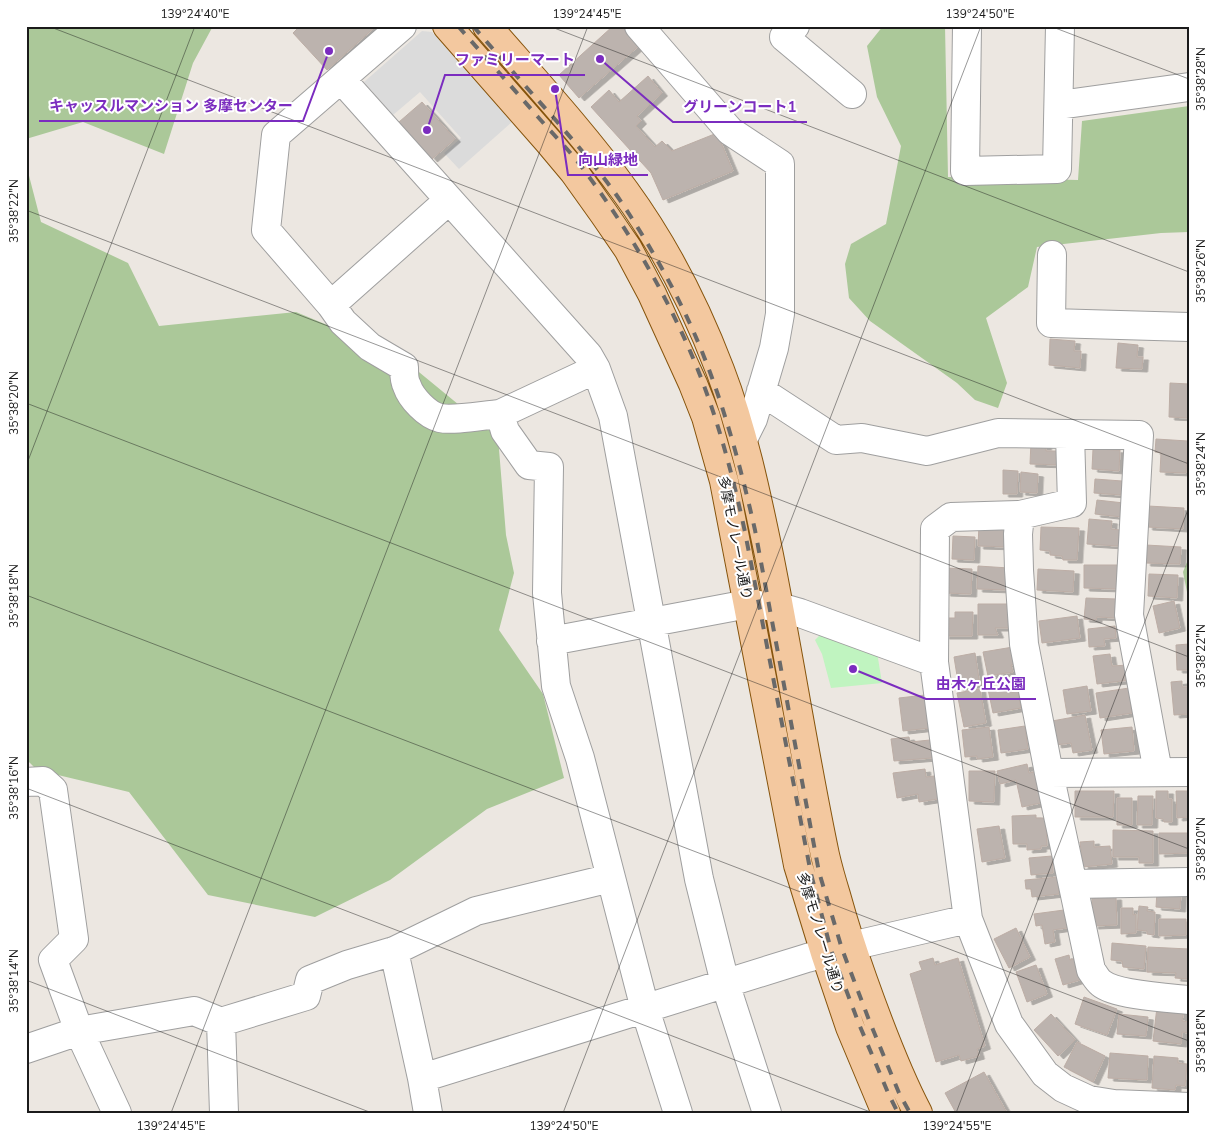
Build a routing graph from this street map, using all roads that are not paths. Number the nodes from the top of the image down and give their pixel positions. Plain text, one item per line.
1 (402, 26) edge
2 (447, 26) edge
3 (487, 26) edge
4 (639, 26) edge
5 (967, 26) edge
6 (1060, 26) edge
7 (785, 30) edge
8 (341, 79) junction
9 (1189, 87) edge
10 (852, 94) dead end
11 (1059, 105) junction
12 (449, 200) junction
13 (1052, 255) dead end
14 (331, 305) junction
15 (1189, 327) edge
16 (596, 369) junction
17 (761, 391) junction
18 (500, 414) junction
19 (1070, 434) junction
20 (743, 439) junction
21 (1020, 514) junction
22 (748, 604) junction
23 (779, 607) junction
24 (650, 622) junction
25 (551, 641) junction
26 (934, 662) junction
27 (1158, 772) junction
28 (1189, 772) edge
29 (1049, 773) junction
30 (26, 782) edge
31 (611, 878) junction
32 (1189, 882) edge
33 (1073, 884) junction
34 (968, 919) junction
35 (851, 946) junction
36 (394, 951) junction
37 (825, 953) junction
38 (725, 983) junction
39 (1189, 1000) edge
40 (645, 1009) junction
41 (221, 1022) junction
42 (79, 1031) junction
43 (26, 1049) edge
44 (422, 1078) junction
45 (1189, 1107) edge
46 (117, 1113) edge
47 (224, 1113) edge
48 (428, 1113) edge
49 (678, 1113) edge
50 (767, 1113) edge
51 (886, 1113) edge
52 (918, 1113) edge

1 - 8 street
2 - 22 main road, 多摩モノレール通り
3 - 20 main road, 多摩モノレール通り
4 - 17 street
5 - 11 street
6 - 11 street
7 - 10 street
8 - 12 street
8 - 14 street
9 - 11 street
12 - 14 street
12 - 16 street
13 - 15 street
14 - 18 street
16 - 18 street
16 - 24 street
17 - 19 street
17 - 20 street
18 - 25 street
19 - 21 street
19 - 27 street
20 - 23 main road, 多摩モノレール通り
21 - 26 street
21 - 29 street
22 - 23 street
22 - 24 street
22 - 37 main road, 多摩モノレール通り
23 - 26 street
23 - 35 main road, 多摩モノレール通り
24 - 25 street
24 - 38 street
25 - 31 street
26 - 34 street
27 - 28 street
27 - 29 street
29 - 33 street
30 - 42 street
31 - 36 street
31 - 40 street
32 - 33 street
33 - 39 street
34 - 35 street
34 - 45 street
35 - 37 street
35 - 52 main road, 多摩モノレール通り
36 - 41 street
36 - 44 street
37 - 38 street
37 - 51 main road, 多摩モノレール通り
38 - 40 street
38 - 50 street
40 - 44 street
40 - 49 street
41 - 42 street
41 - 47 street
42 - 43 street
42 - 46 street
44 - 48 street

